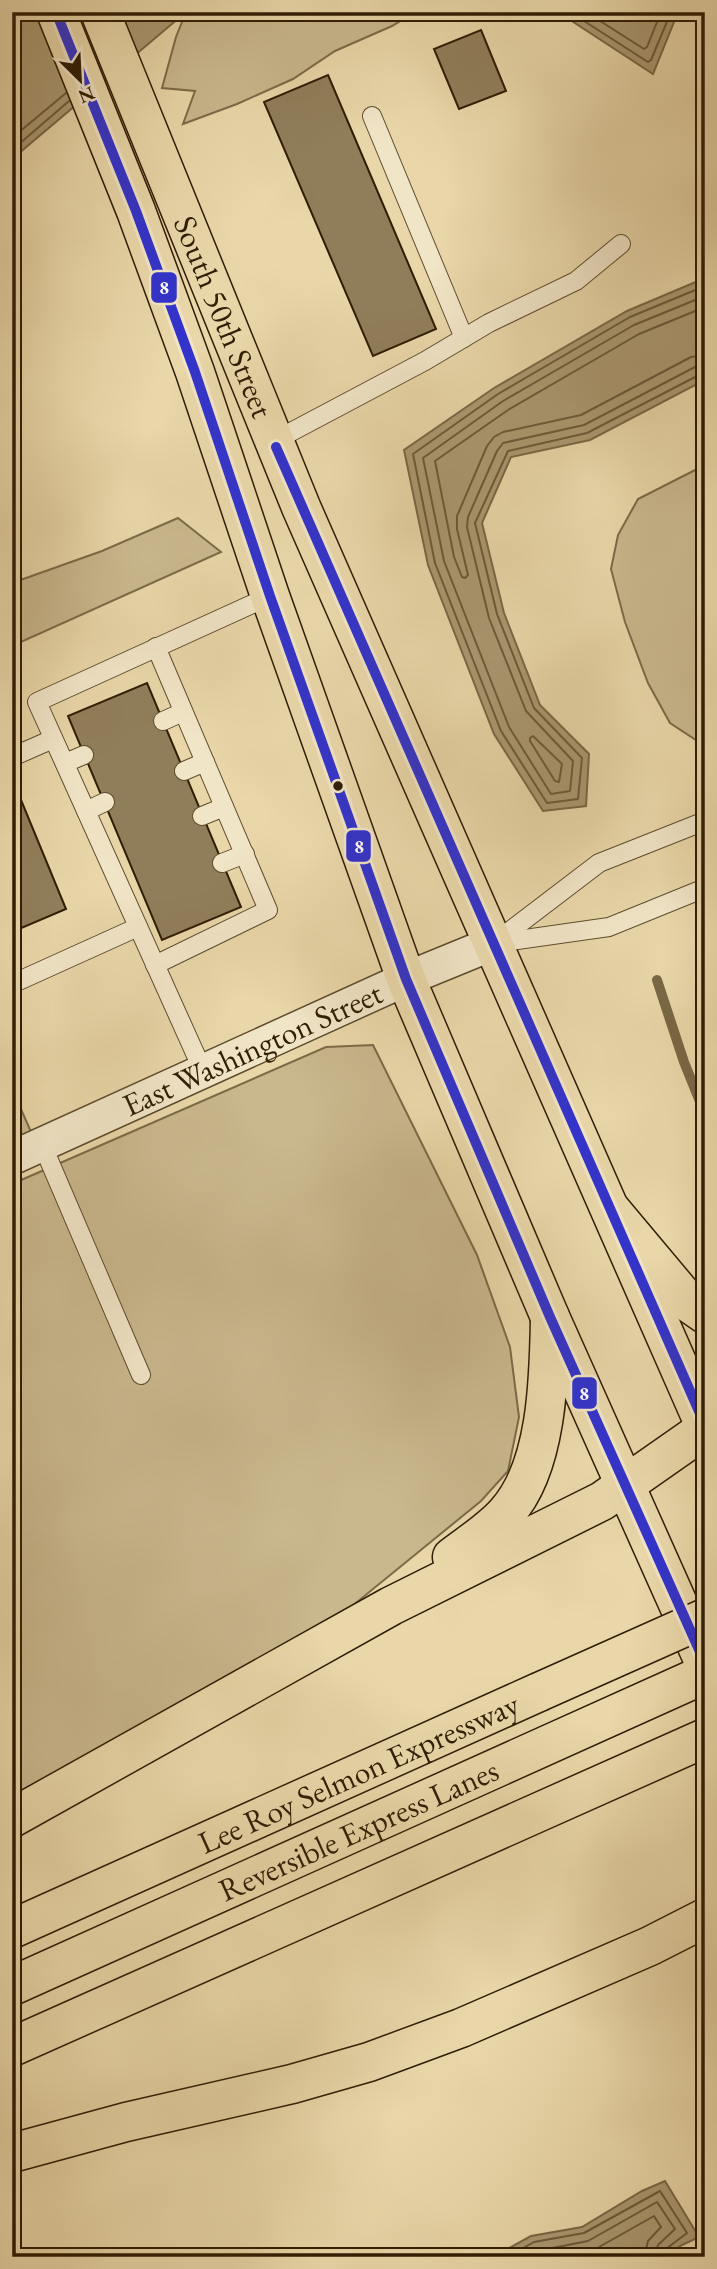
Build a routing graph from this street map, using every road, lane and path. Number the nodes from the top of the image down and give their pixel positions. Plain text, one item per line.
1 (55, 12) edge
2 (100, 12) edge
3 (372, 116) dead end
4 (621, 244) dead end
5 (464, 338) junction
6 (274, 441) junction
7 (270, 596) junction
8 (156, 647) junction
9 (183, 712) junction
10 (163, 721) dead end
11 (53, 739) junction
12 (85, 754) dead end
13 (12, 757) edge
14 (205, 762) junction
15 (65, 763) junction
16 (184, 771) dead end
17 (105, 802) dead end
18 (224, 807) junction
19 (86, 811) junction
20 (202, 816) dead end
21 (705, 821) edge
22 (124, 848) dead end
23 (245, 854) junction
24 (106, 855) junction
25 (222, 863) dead end
26 (705, 888) edge
27 (138, 928) junction
28 (494, 943) junction
29 (155, 965) junction
30 (406, 979) junction
31 (12, 984) edge
32 (203, 1071) junction
33 (42, 1144) junction
34 (12, 1157) edge
35 (611, 1210) junction
36 (705, 1314) edge
37 (550, 1317) junction
38 (141, 1375) dead end
39 (705, 1427) edge
40 (625, 1486) junction
41 (391, 1605) junction
42 (705, 1618) edge
43 (705, 1664) edge
44 (705, 1674) edge
45 (705, 1738) edge
46 (12, 1818) edge
47 (705, 1919) edge
48 (12, 1929) edge
49 (650, 1946) junction
50 (705, 1948) edge
51 (12, 1986) edge
52 (12, 2047) edge
53 (12, 2153) edge

1 - 7 main road, South 50th Street
2 - 6 main road, South 50th Street
3 - 5 lane
4 - 5 lane
5 - 6 lane
6 - 28 main road, South 50th Street
7 - 8 lane
7 - 30 main road, South 50th Street
8 - 9 lane
8 - 11 lane
9 - 10 lane
9 - 14 lane
11 - 13 lane
11 - 15 lane
12 - 15 lane
14 - 16 lane
14 - 18 lane
15 - 19 lane
17 - 19 lane
18 - 20 lane
18 - 23 lane
19 - 24 lane
21 - 28 lane
22 - 24 lane
23 - 25 lane
23 - 29 lane
24 - 27 lane
26 - 28 lane
27 - 29 lane
27 - 31 lane
28 - 30 street, East Washington Street
28 - 35 main road, South 50th Street
29 - 32 lane
30 - 32 street, East Washington Street
30 - 37 main road, South 50th Street
32 - 33 street, East Washington Street
33 - 34 street, East Washington Street
33 - 38 lane
35 - 36 main road
35 - 39 main road, South 50th Street
37 - 40 main road, South 50th Street
37 - 41 main road
39 - 40 main road
40 - 41 main road
40 - 43 main road, South 50th Street
41 - 46 main road
42 - 48 main road, Lee Roy Selmon Expressway, bridge
44 - 51 main road, Reversible Express Lanes
45 - 52 main road
47 - 49 main road
49 - 50 main road
49 - 53 main road

